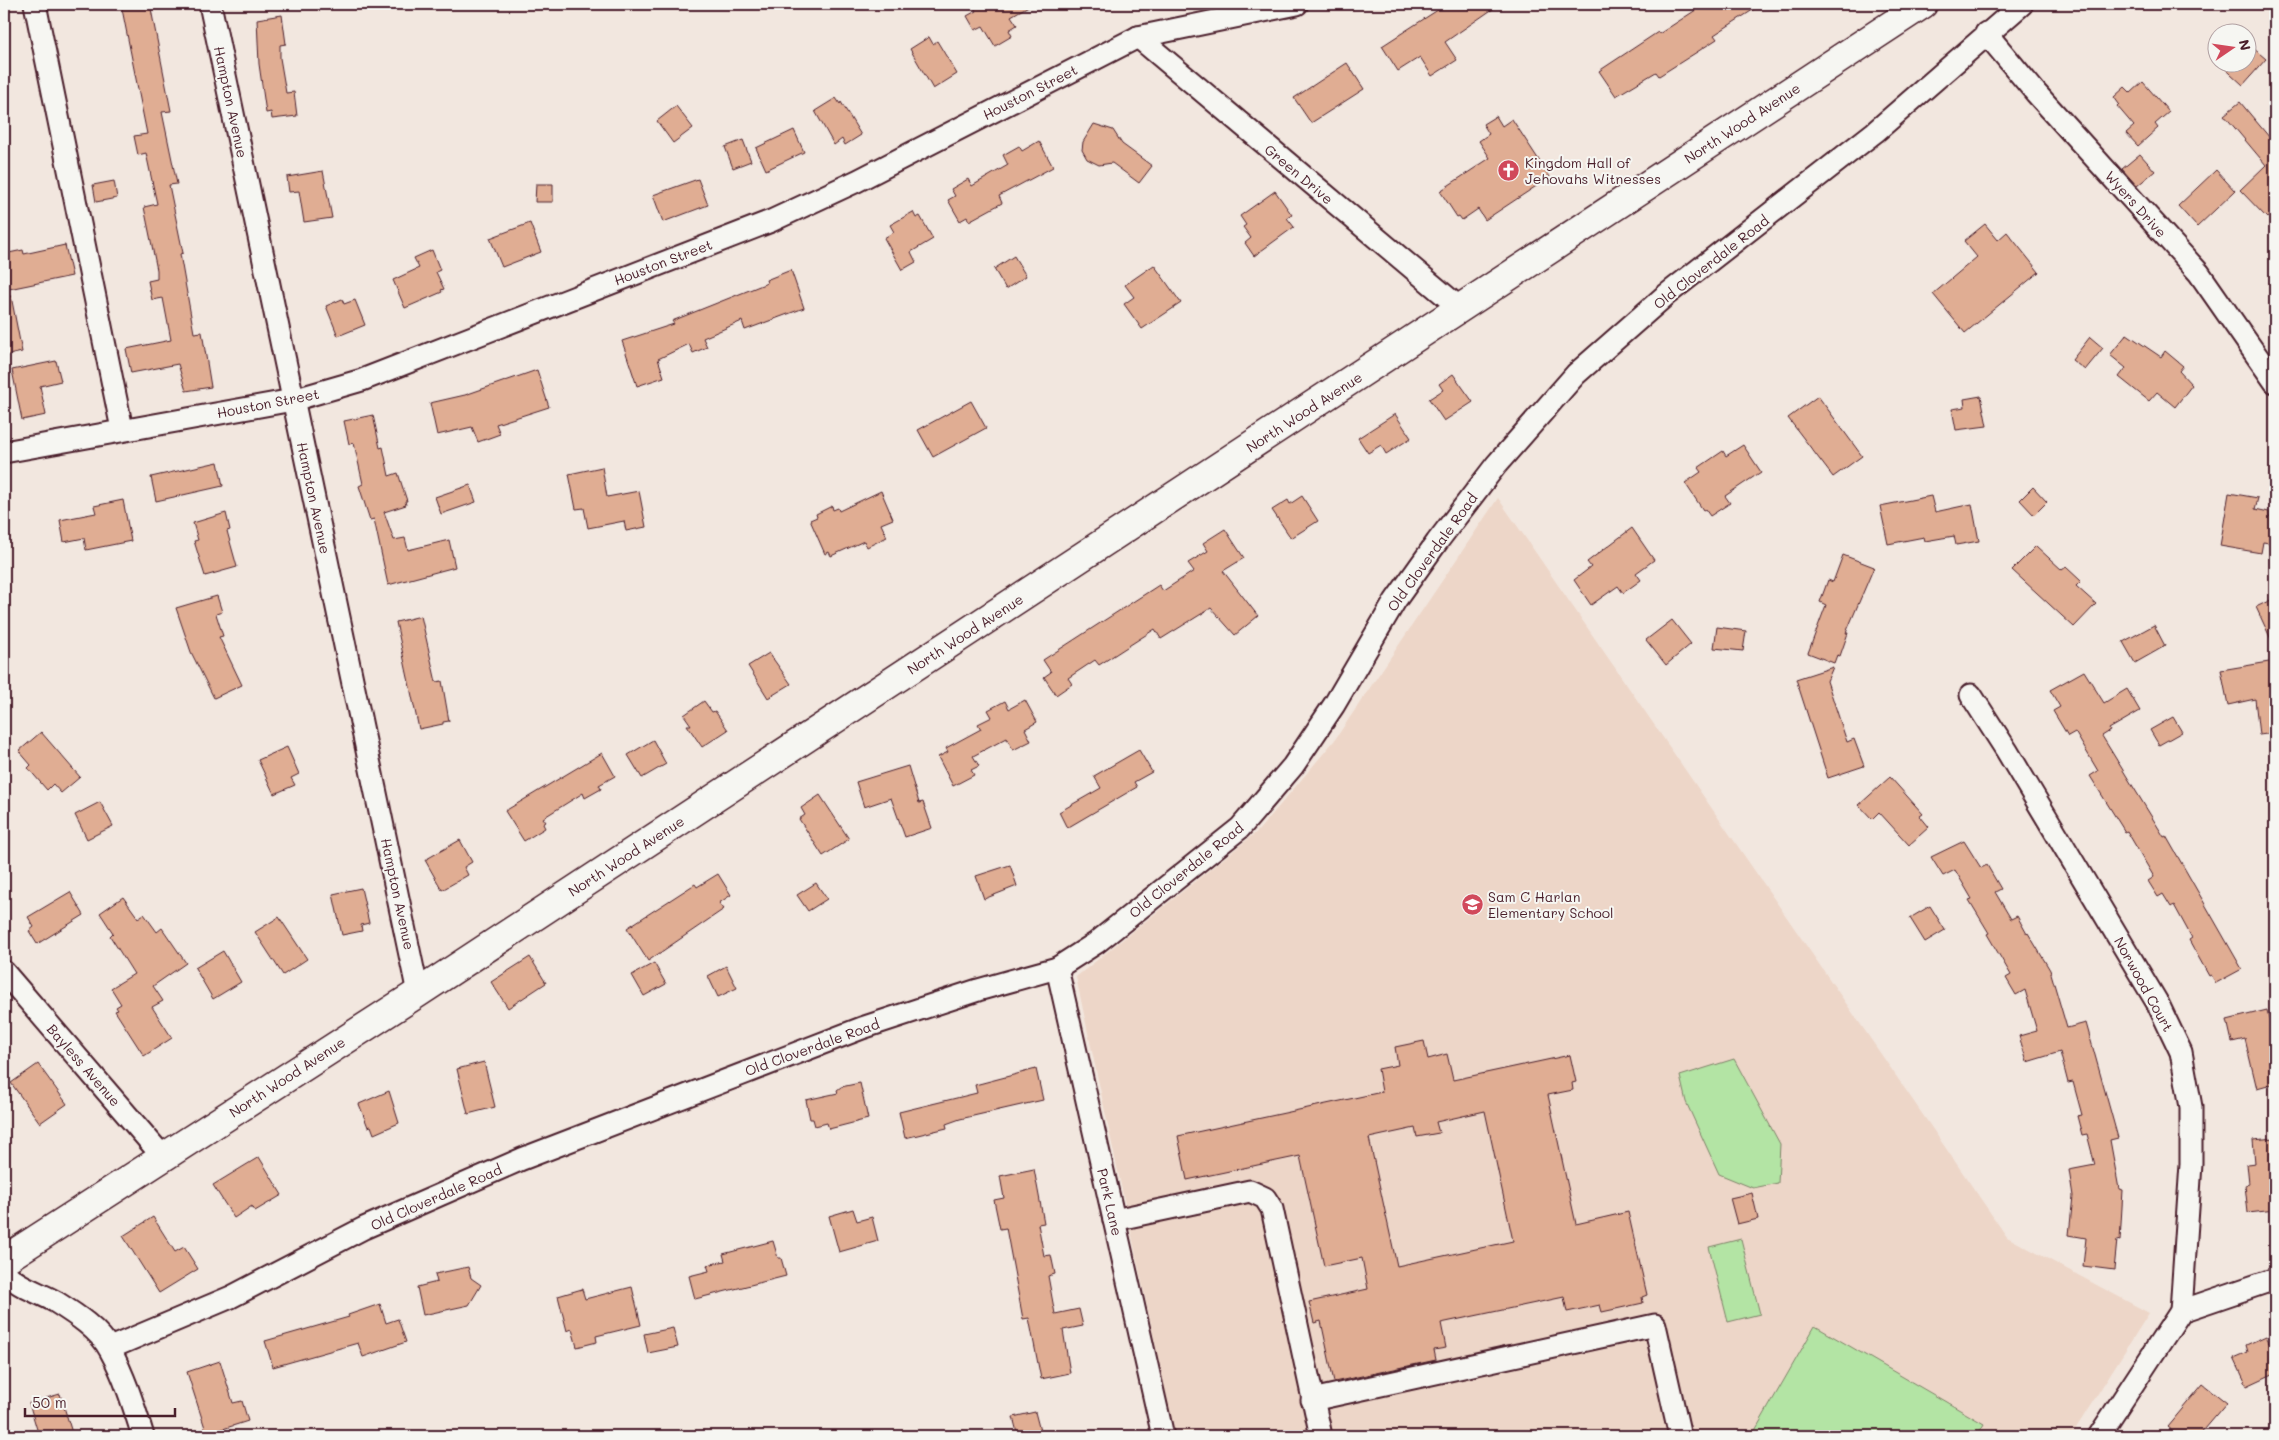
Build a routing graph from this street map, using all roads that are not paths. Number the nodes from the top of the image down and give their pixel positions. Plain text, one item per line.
1 (35, 4) edge
2 (210, 4) edge
3 (1297, 4) edge
4 (1923, 4) edge
5 (2022, 4) edge
6 (1259, 7) edge
7 (1986, 33) junction
8 (1138, 37) junction
9 (1461, 309) junction
10 (2275, 382) edge
11 (293, 400) junction
12 (122, 429) junction
13 (4, 452) edge
14 (1971, 695) dead end
15 (1057, 968) junction
16 (4, 972) edge
17 (418, 993) junction
18 (164, 1158) junction
19 (1114, 1220) junction
20 (4, 1260) edge
21 (4, 1271) edge
22 (2275, 1279) edge
23 (2181, 1311) junction
24 (110, 1348) junction
25 (1312, 1400) junction
26 (143, 1436) edge
27 (1163, 1436) edge
28 (1321, 1436) edge
29 (1680, 1436) edge
30 (2099, 1436) edge

1 - 12 street
2 - 11 street, Hampton Avenue
3 - 6 street, Houston Street
4 - 9 main road, North Wood Avenue
5 - 7 street, Old Cloverdale Road
6 - 8 street, Houston Street
7 - 10 street, Wyers Drive
7 - 15 street, Old Cloverdale Road
8 - 9 street, Green Drive
8 - 11 street, Houston Street
9 - 17 main road, North Wood Avenue
11 - 12 street, Houston Street
11 - 17 street, Hampton Avenue
12 - 13 street, Houston Street
14 - 23 street, Norwood Court
15 - 19 street, Park Lane
15 - 24 street, Old Cloverdale Road
16 - 18 street, Bayless Avenue
17 - 18 main road, North Wood Avenue
18 - 20 main road, North Wood Avenue
19 - 25 street
19 - 27 street, Park Lane
21 - 24 street
22 - 23 street
23 - 30 street
24 - 26 street
25 - 28 street
25 - 29 street

